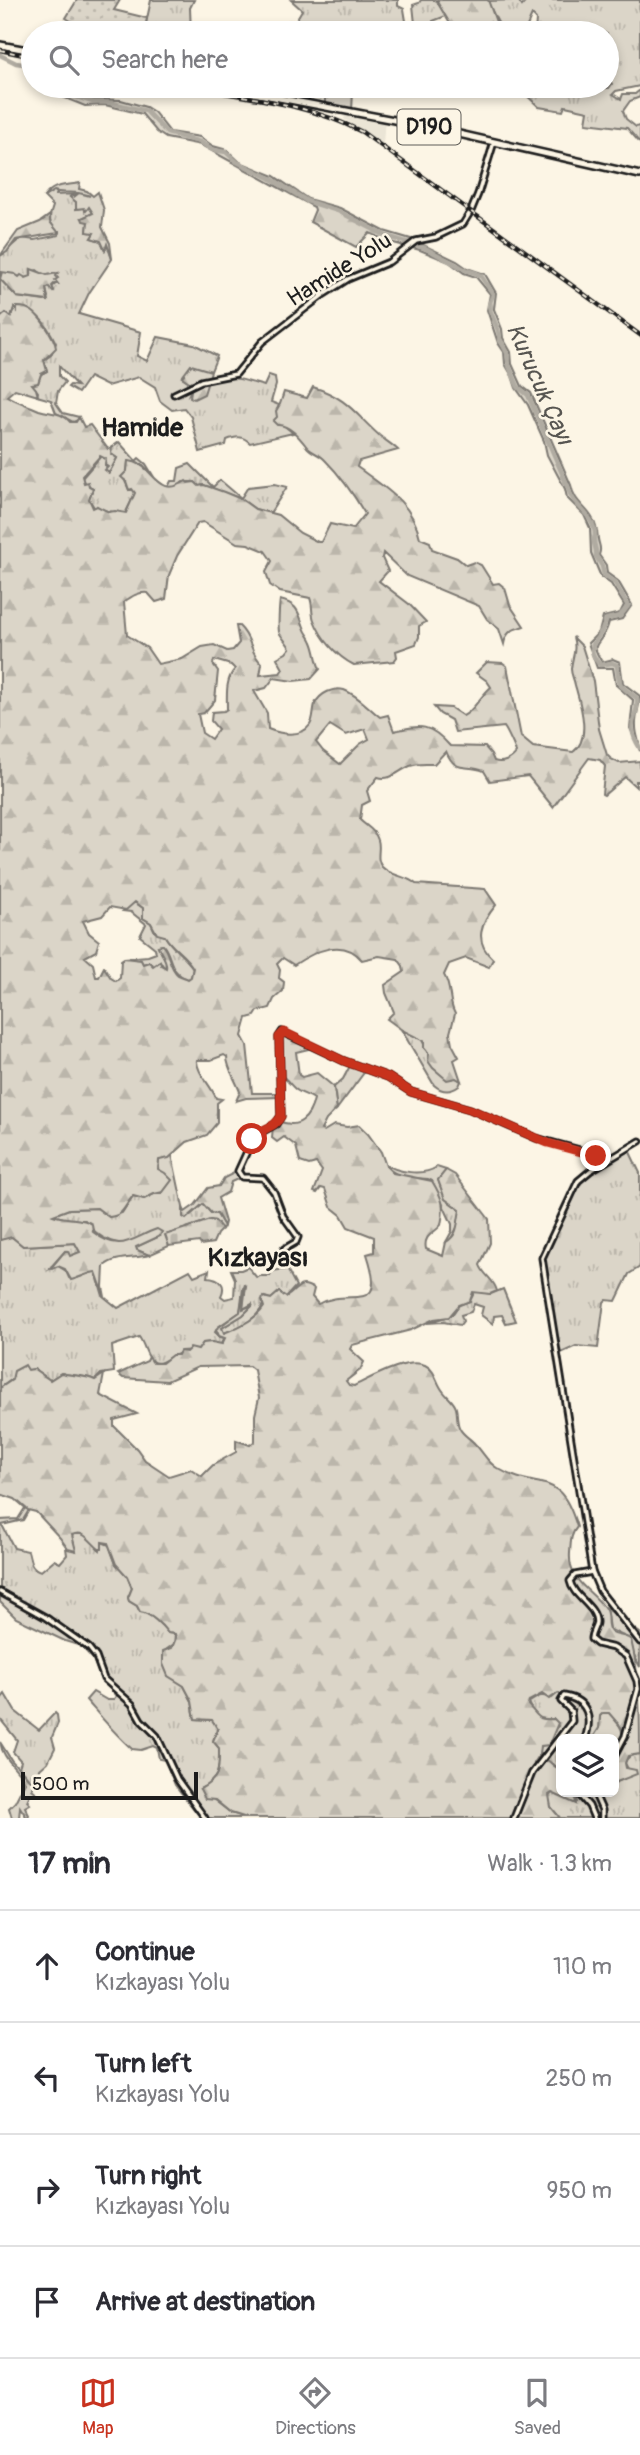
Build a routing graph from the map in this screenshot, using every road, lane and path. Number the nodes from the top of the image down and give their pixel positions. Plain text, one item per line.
1 (0, 45) edge
2 (21, 49) edge
3 (281, 98) edge
4 (494, 142) junction
5 (640, 175) edge
6 (174, 394) dead end
7 (640, 1141) edge
8 (606, 1161) junction
9 (284, 1249) dead end
10 (592, 1572) junction
11 (0, 1592) edge
12 (640, 1642) edge
13 (562, 1734) edge
14 (587, 1734) edge
15 (556, 1741) edge
16 (619, 1747) edge
17 (582, 1797) edge
18 (596, 1797) edge
19 (205, 1818) edge
20 (514, 1818) edge
21 (594, 1818) edge
22 (602, 1818) edge

1 - 2 main road
3 - 4 main road, D190
4 - 5 main road, D190
4 - 6 street, Hamide Yolu
7 - 8 street
8 - 9 street
8 - 10 street
10 - 12 street
10 - 16 street
11 - 19 street
13 - 14 street
15 - 20 street
17 - 21 street
18 - 22 street

